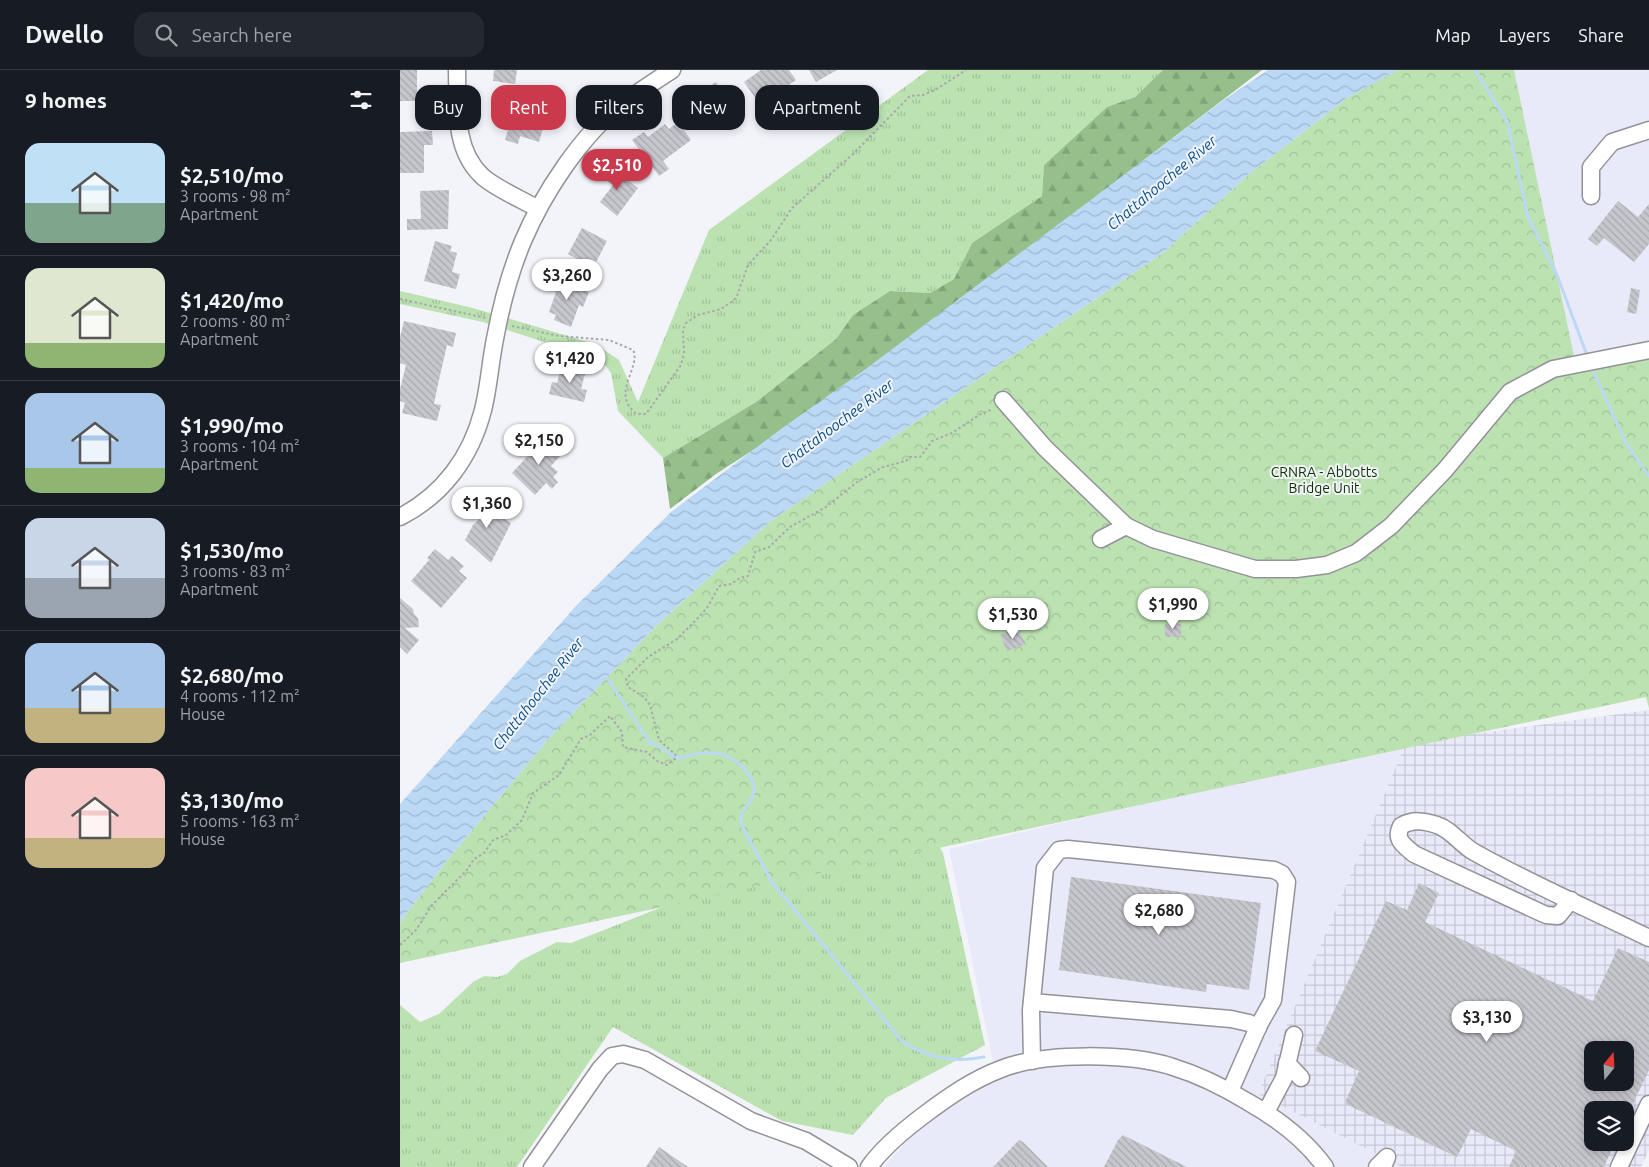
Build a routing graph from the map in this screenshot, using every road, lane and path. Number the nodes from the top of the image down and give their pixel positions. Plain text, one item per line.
1 (456, 70) edge
2 (672, 70) edge
3 (966, 70) edge
4 (1649, 130) edge
5 (1591, 196) dead end
6 (538, 209) junction
7 (400, 300) edge
8 (499, 322) junction
9 (1649, 350) edge
10 (1008, 406) joint
11 (400, 517) edge
12 (1126, 526) junction
13 (1101, 540) dead end
14 (1571, 900) junction
15 (1649, 938) edge
16 (400, 944) edge
17 (1032, 1002) junction
18 (1258, 1028) junction
19 (1294, 1035) dead end
20 (1032, 1061) junction
21 (1287, 1063) junction
22 (1302, 1078) dead end
23 (1230, 1091) junction
24 (1649, 1104) edge
25 (1266, 1112) junction
26 (532, 1167) edge
27 (849, 1167) edge
28 (869, 1167) edge
29 (1325, 1167) edge
30 (1377, 1167) edge
31 (1383, 1167) edge
32 (1620, 1167) edge

1 - 6 street
2 - 6 street
3 - 8 path
4 - 5 street
6 - 8 street
7 - 8 path
8 - 11 street
9 - 12 street
10 - 12 street
10 - 16 path
12 - 13 street
14 - 14 street
14 - 15 street
17 - 18 street
17 - 18 street
17 - 20 street
18 - 23 street
19 - 21 street
20 - 23 street
20 - 28 street
21 - 22 street
21 - 25 street
23 - 25 street
24 - 32 street
25 - 29 street
26 - 27 street
30 - 31 street

